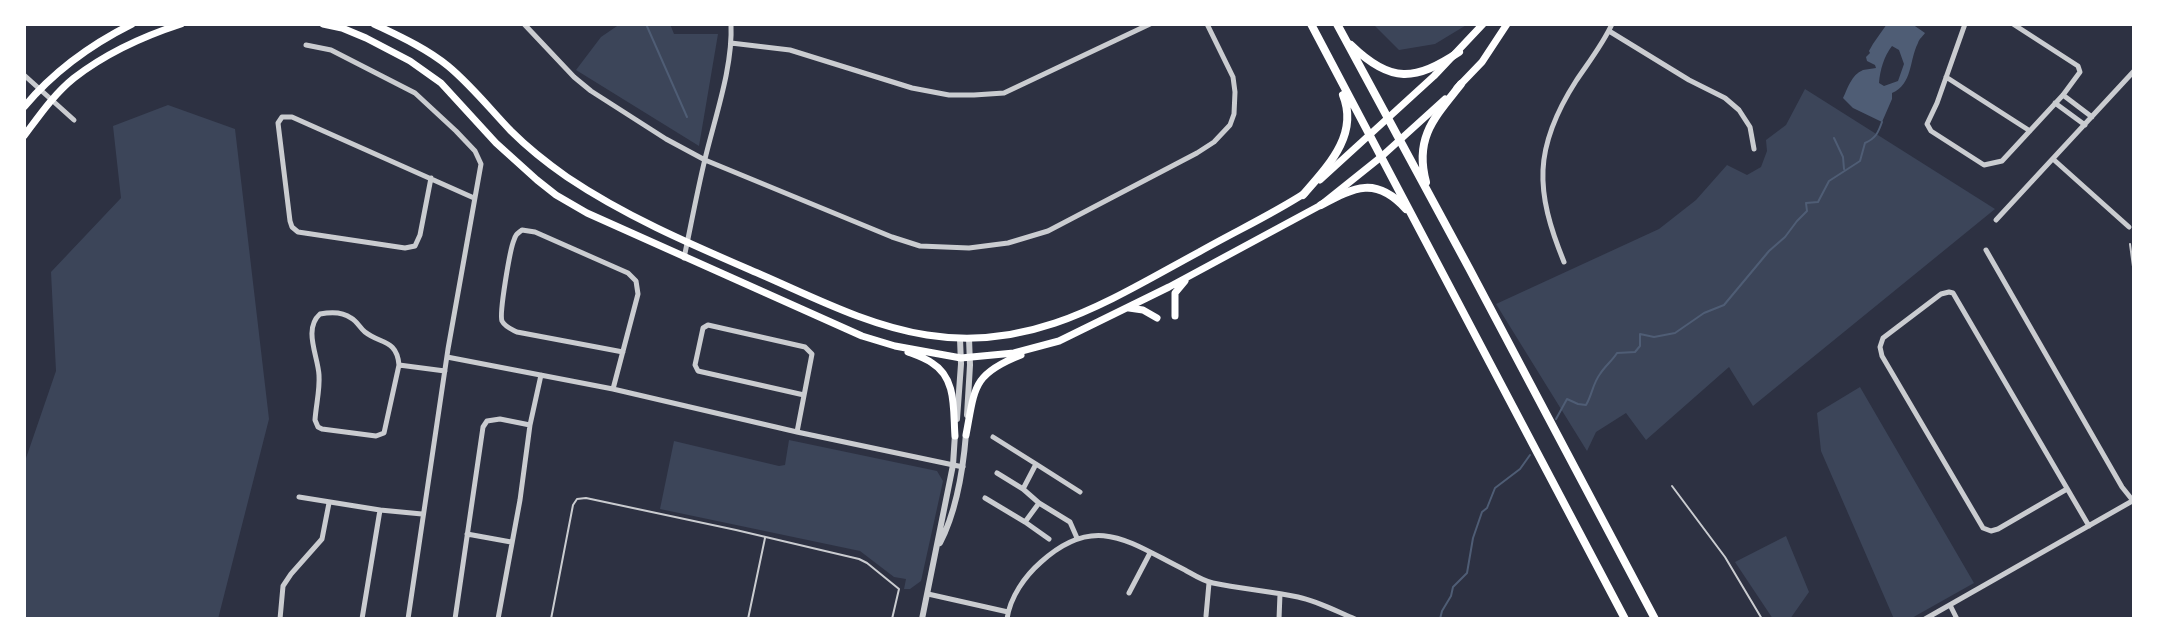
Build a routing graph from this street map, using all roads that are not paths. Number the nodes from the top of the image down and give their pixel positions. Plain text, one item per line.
1 (132, 24) edge
2 (181, 24) edge
3 (323, 24) edge
4 (374, 24) edge
5 (524, 24) edge
6 (731, 24) edge
7 (1150, 24) edge
8 (1207, 24) edge
9 (1311, 24) edge
10 (1337, 24) edge
11 (1483, 24) edge
12 (1507, 24) edge
13 (1965, 24) edge
14 (2013, 24) edge
15 (1611, 27) edge
16 (1342, 36) junction
17 (731, 43) junction
18 (306, 45) dead end
19 (1459, 52) junction
20 (1327, 56) junction
21 (2134, 71) edge
22 (24, 75) edge
23 (1946, 77) junction
24 (1461, 84) junction
25 (40, 88) junction
26 (2063, 95) junction
27 (52, 100) junction
28 (2055, 103) junction
29 (24, 107) edge
30 (2092, 117) junction
31 (1388, 119) junction
32 (74, 120) dead end
33 (2085, 125) junction
34 (2030, 131) junction
35 (24, 136) edge
36 (1370, 137) junction
37 (1400, 141) junction
38 (1754, 149) dead end
39 (1381, 157) junction
40 (2053, 159) junction
41 (705, 160) junction
42 (431, 178) junction
43 (1303, 195) junction
44 (474, 198) junction
45 (1321, 205) junction
46 (1434, 205) junction
47 (1415, 218) junction
48 (1996, 220) dead end
49 (2129, 227) dead end
50 (687, 242) junction
51 (2130, 244) dead end
52 (1986, 250) dead end
53 (684, 258) junction
54 (1564, 262) dead end
55 (1193, 274) junction
56 (2134, 274) edge
57 (1126, 308) junction
58 (1175, 316) dead end
59 (1157, 318) dead end
60 (965, 338) junction
61 (895, 346) junction
62 (1041, 347) junction
63 (623, 352) junction
64 (447, 357) junction
65 (965, 358) junction
66 (399, 365) junction
67 (445, 371) junction
68 (541, 375) junction
69 (613, 389) junction
70 (804, 395) junction
71 (530, 425) junction
72 (797, 432) junction
73 (966, 435) junction
74 (955, 436) junction
75 (993, 437) dead end
76 (1036, 464) junction
77 (953, 465) junction
78 (963, 467) junction
79 (997, 473) dead end
80 (1672, 486) dead end
81 (1023, 489) junction
82 (2067, 489) junction
83 (1080, 492) dead end
84 (299, 497) dead end
85 (985, 498) dead end
86 (2134, 501) edge
87 (329, 503) junction
88 (1039, 503) junction
89 (380, 510) junction
90 (422, 514) junction
91 (1025, 522) junction
92 (2089, 526) junction
93 (467, 534) junction
94 (766, 536) junction
95 (1077, 538) junction
96 (1049, 539) dead end
97 (511, 542) junction
98 (938, 545) junction
99 (1150, 553) junction
100 (1209, 583) junction
101 (1129, 593) dead end
102 (928, 594) junction
103 (1280, 594) junction
104 (1950, 605) junction
105 (1008, 616) edge
106 (1206, 616) dead end
107 (280, 619) edge
108 (362, 619) edge
109 (408, 619) edge
110 (455, 619) edge
111 (498, 619) edge
112 (551, 619) edge
113 (748, 619) edge
114 (892, 619) edge
115 (922, 619) edge
116 (1279, 619) edge
117 (1355, 619) edge
118 (1625, 619) edge
119 (1655, 619) edge
120 (1762, 619) edge
121 (1925, 619) edge
122 (1957, 619) edge

1 - 25 main road
2 - 27 main road
3 - 53 main road
4 - 50 main road
5 - 41 street
6 - 17 street
7 - 17 street
8 - 41 street
9 - 20 main road
10 - 16 main road
11 - 19 main road
12 - 24 main road
13 - 23 street
14 - 26 street
15 - 38 street
15 - 54 street
16 - 19 main road
16 - 31 main road
17 - 41 street
18 - 44 street
19 - 31 main road
20 - 36 main road
20 - 43 main road
21 - 30 street
22 - 25 street
23 - 34 street
23 - 34 street
24 - 37 main road
24 - 46 main road
25 - 27 street
25 - 29 main road
26 - 28 street
26 - 30 street
27 - 32 street
27 - 35 main road
28 - 33 street
28 - 34 street
30 - 33 street
31 - 36 main road
31 - 37 main road
33 - 40 street
36 - 39 main road
36 - 43 main road
37 - 39 main road
37 - 46 main road
39 - 45 main road
39 - 47 main road
40 - 48 street
40 - 49 street
41 - 50 street
42 - 42 street
42 - 44 street
43 - 60 main road
44 - 64 street
45 - 47 main road
45 - 55 main road
46 - 119 main road
47 - 118 main road
50 - 53 street
50 - 60 main road
51 - 56 lane
52 - 86 street
53 - 61 main road
55 - 57 main road
55 - 58 main road
57 - 59 main road
57 - 62 main road
60 - 65 street
61 - 65 main road
61 - 74 main road
62 - 65 main road
62 - 73 main road
63 - 63 street
63 - 69 street
64 - 67 street
64 - 68 street
65 - 73 street
65 - 74 street
66 - 66 street
66 - 67 street
67 - 90 street
68 - 69 street
68 - 71 street
69 - 72 street
70 - 70 street
70 - 72 street
71 - 93 street
71 - 97 street
72 - 77 street
73 - 78 street
74 - 77 street
75 - 76 street
76 - 81 street
76 - 83 street
77 - 78 street
77 - 98 street
78 - 98 street
79 - 81 street
80 - 120 lane
81 - 88 street
82 - 82 street
82 - 92 street
84 - 87 street
85 - 91 street
86 - 92 street
87 - 89 street
87 - 107 street
88 - 91 street
88 - 95 street
89 - 90 street
89 - 108 street
90 - 109 street
91 - 96 street
92 - 104 street
93 - 97 street
93 - 110 street
94 - 112 lane
94 - 113 lane
94 - 114 lane
95 - 99 street
95 - 105 street
97 - 111 street
98 - 102 street
99 - 100 street
99 - 101 street
100 - 103 street
100 - 106 street
102 - 105 street
102 - 115 street
103 - 116 street
103 - 117 street
104 - 121 street
104 - 122 street

